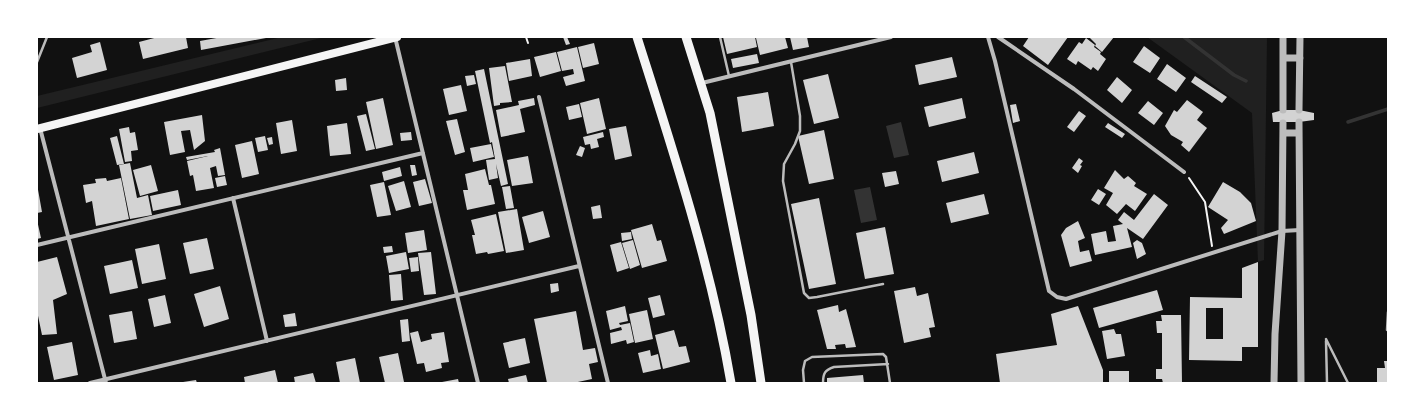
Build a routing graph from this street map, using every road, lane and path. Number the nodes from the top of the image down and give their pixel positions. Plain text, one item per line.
1 (47, 37) edge
2 (396, 37) edge
3 (526, 37) edge
4 (637, 37) edge
5 (686, 37) edge
6 (720, 37) edge
7 (891, 37) edge
8 (988, 37) edge
9 (998, 37) edge
10 (1283, 37) edge
11 (1300, 37) edge
12 (528, 43) dead end
13 (1283, 58) junction
14 (1300, 58) junction
15 (791, 61) junction
16 (37, 62) edge
17 (729, 76) junction
18 (702, 83) junction
19 (539, 97) dead end
20 (1283, 110) dead end
21 (1299, 110) dead end
22 (1283, 122) dead end
23 (1299, 122) dead end
24 (38, 126) edge
25 (1283, 133) junction
26 (1299, 133) junction
27 (423, 153) junction
28 (1184, 172) joint
29 (233, 198) junction
30 (1300, 230) junction
31 (1282, 231) junction
32 (68, 237) junction
33 (37, 245) edge
34 (1214, 253) junction
35 (580, 266) junction
36 (883, 284) dead end
37 (457, 295) junction
38 (1388, 312) edge
39 (1387, 330) dead end
40 (267, 341) junction
41 (888, 364) junction
42 (106, 381) edge
43 (90, 383) edge
44 (478, 383) edge
45 (608, 383) edge
46 (731, 383) edge
47 (761, 383) edge
48 (804, 383) edge
49 (823, 383) edge
50 (890, 383) edge
51 (1274, 383) edge
52 (1301, 383) edge
53 (1327, 383) edge
54 (1348, 383) edge

1 - 16 lane
2 - 24 main road
2 - 27 street
3 - 12 path
4 - 46 main road
5 - 18 main road
6 - 17 lane
7 - 15 street
8 - 34 street
9 - 28 street
10 - 13 street
11 - 14 street
13 - 14 street
13 - 20 street
14 - 21 street
15 - 17 street
15 - 36 lane
17 - 18 street
18 - 47 main road
19 - 35 street
22 - 25 street
23 - 26 street
24 - 32 street
25 - 26 street
25 - 31 street
26 - 30 street
27 - 29 street
27 - 37 street
28 - 34 path
29 - 32 street
29 - 40 street
30 - 31 street
30 - 52 street
31 - 34 street
31 - 51 street
32 - 33 street
32 - 42 street
35 - 37 street
35 - 45 street
37 - 40 street
37 - 44 street
38 - 39 lane
40 - 42 street
41 - 48 lane
41 - 49 lane
41 - 50 lane
42 - 43 street
53 - 54 lane

